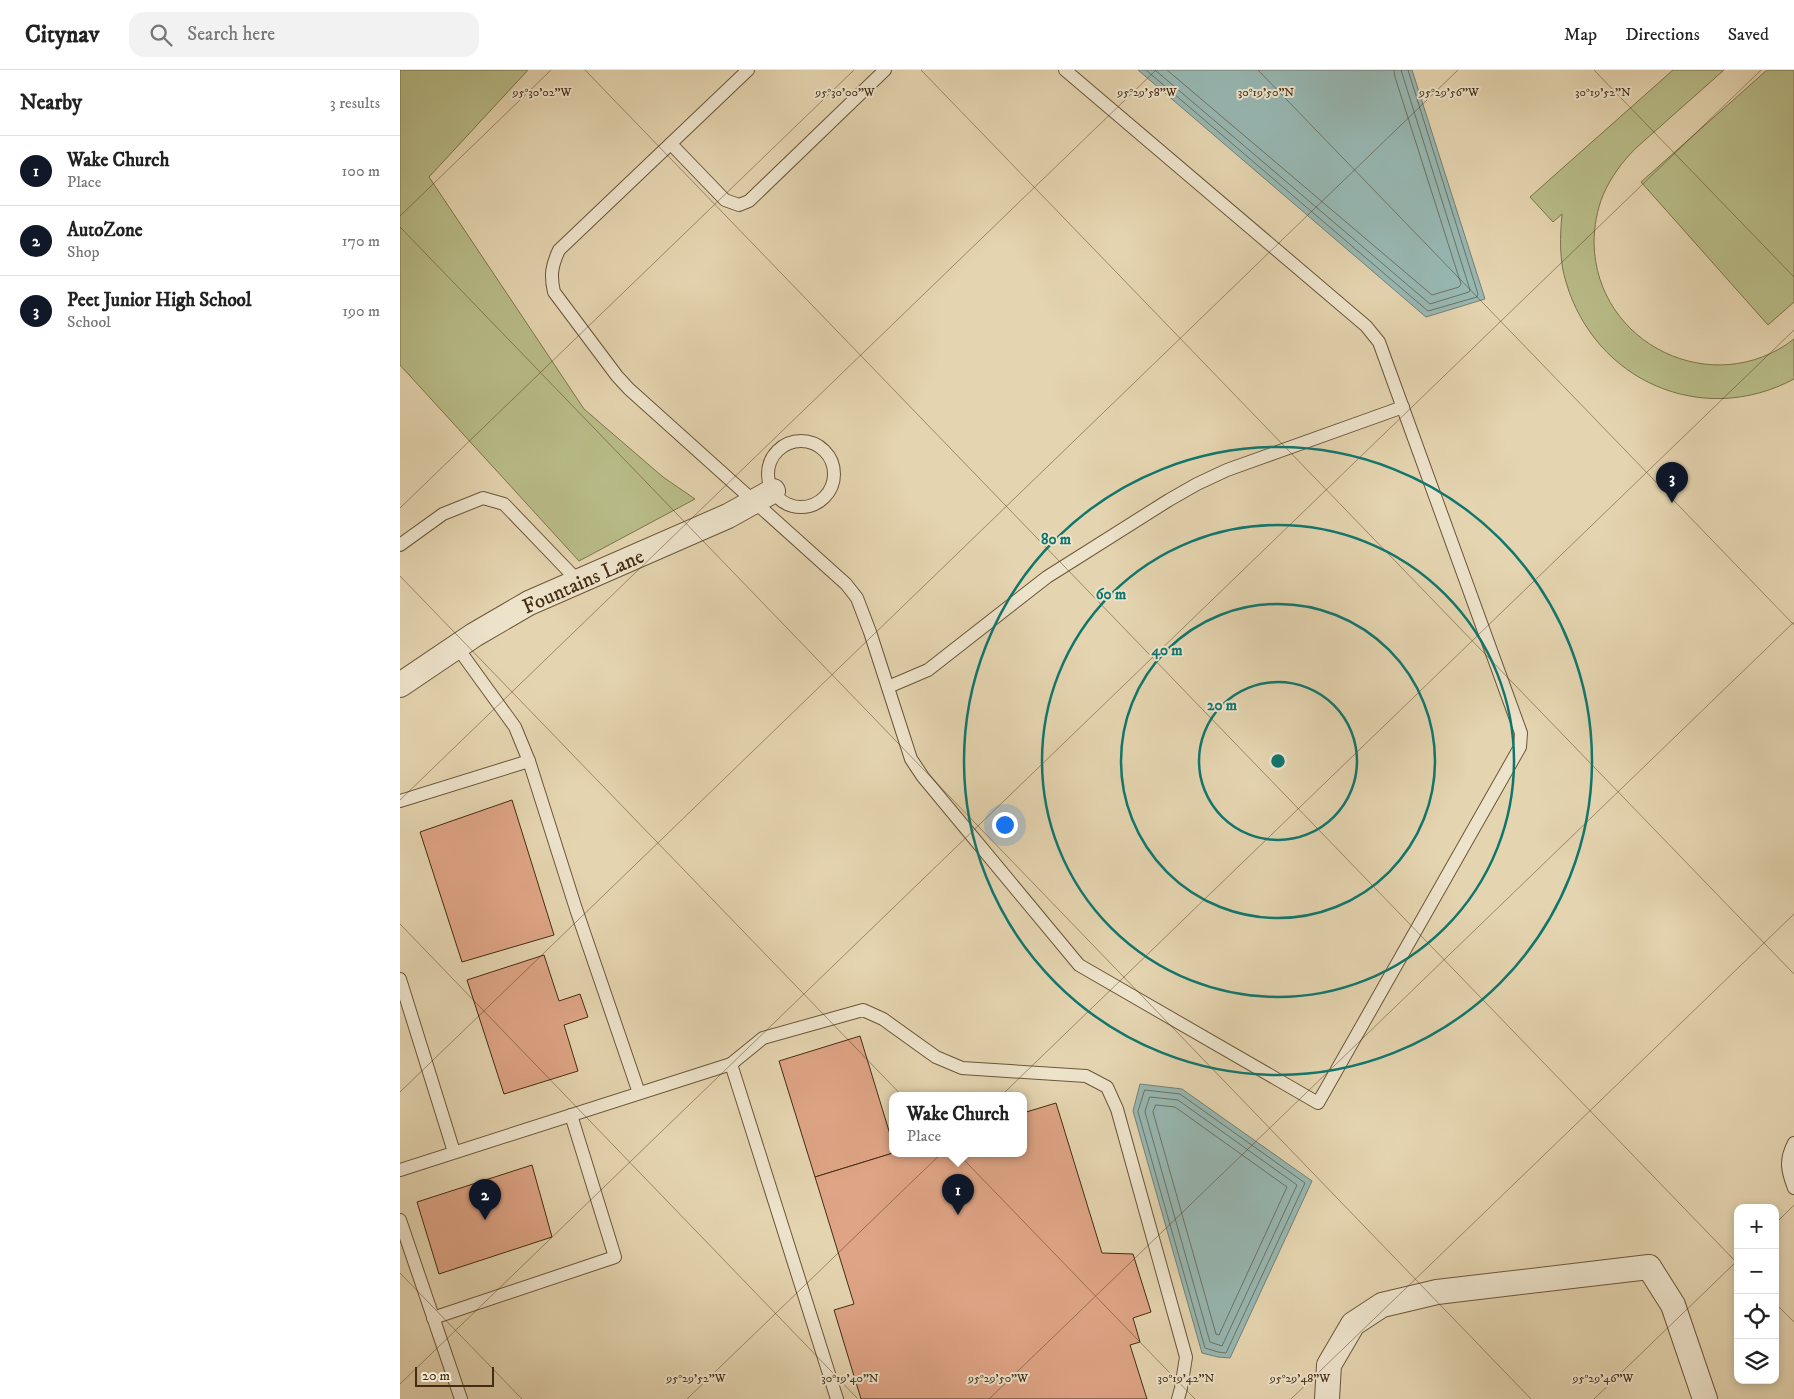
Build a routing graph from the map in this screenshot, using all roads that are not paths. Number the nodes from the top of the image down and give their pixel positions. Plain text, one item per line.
1 (748, 70) edge
2 (885, 70) edge
3 (1065, 70) edge
4 (671, 144) junction
5 (1403, 407) junction
6 (764, 497) junction
7 (400, 545) edge
8 (579, 582) junction
9 (457, 647) junction
10 (400, 685) edge
11 (888, 687) junction
12 (529, 761) junction
13 (400, 801) edge
14 (400, 980) edge
15 (731, 1064) junction
16 (639, 1093) junction
17 (571, 1115) junction
18 (1794, 1143) edge
19 (454, 1152) junction
20 (400, 1170) edge
21 (1794, 1188) edge
22 (400, 1220) edge
23 (433, 1318) junction
24 (461, 1399) edge
25 (837, 1399) edge
26 (1178, 1399) edge
27 (1327, 1399) edge
28 (1706, 1399) edge

1 - 4 lane
2 - 4 lane
3 - 5 lane
4 - 6 lane
5 - 11 lane
5 - 11 lane
6 - 6 lane
6 - 8 street, Fountains Lane
6 - 11 lane
7 - 8 lane
8 - 9 street, Fountains Lane
9 - 10 street, Fountains Lane
9 - 12 lane
12 - 13 lane
12 - 16 lane
14 - 19 lane
15 - 16 lane
15 - 25 lane
15 - 26 lane
16 - 17 lane
17 - 19 lane
17 - 23 lane
18 - 21 lane
19 - 20 lane
22 - 23 lane
23 - 24 lane
27 - 28 street

